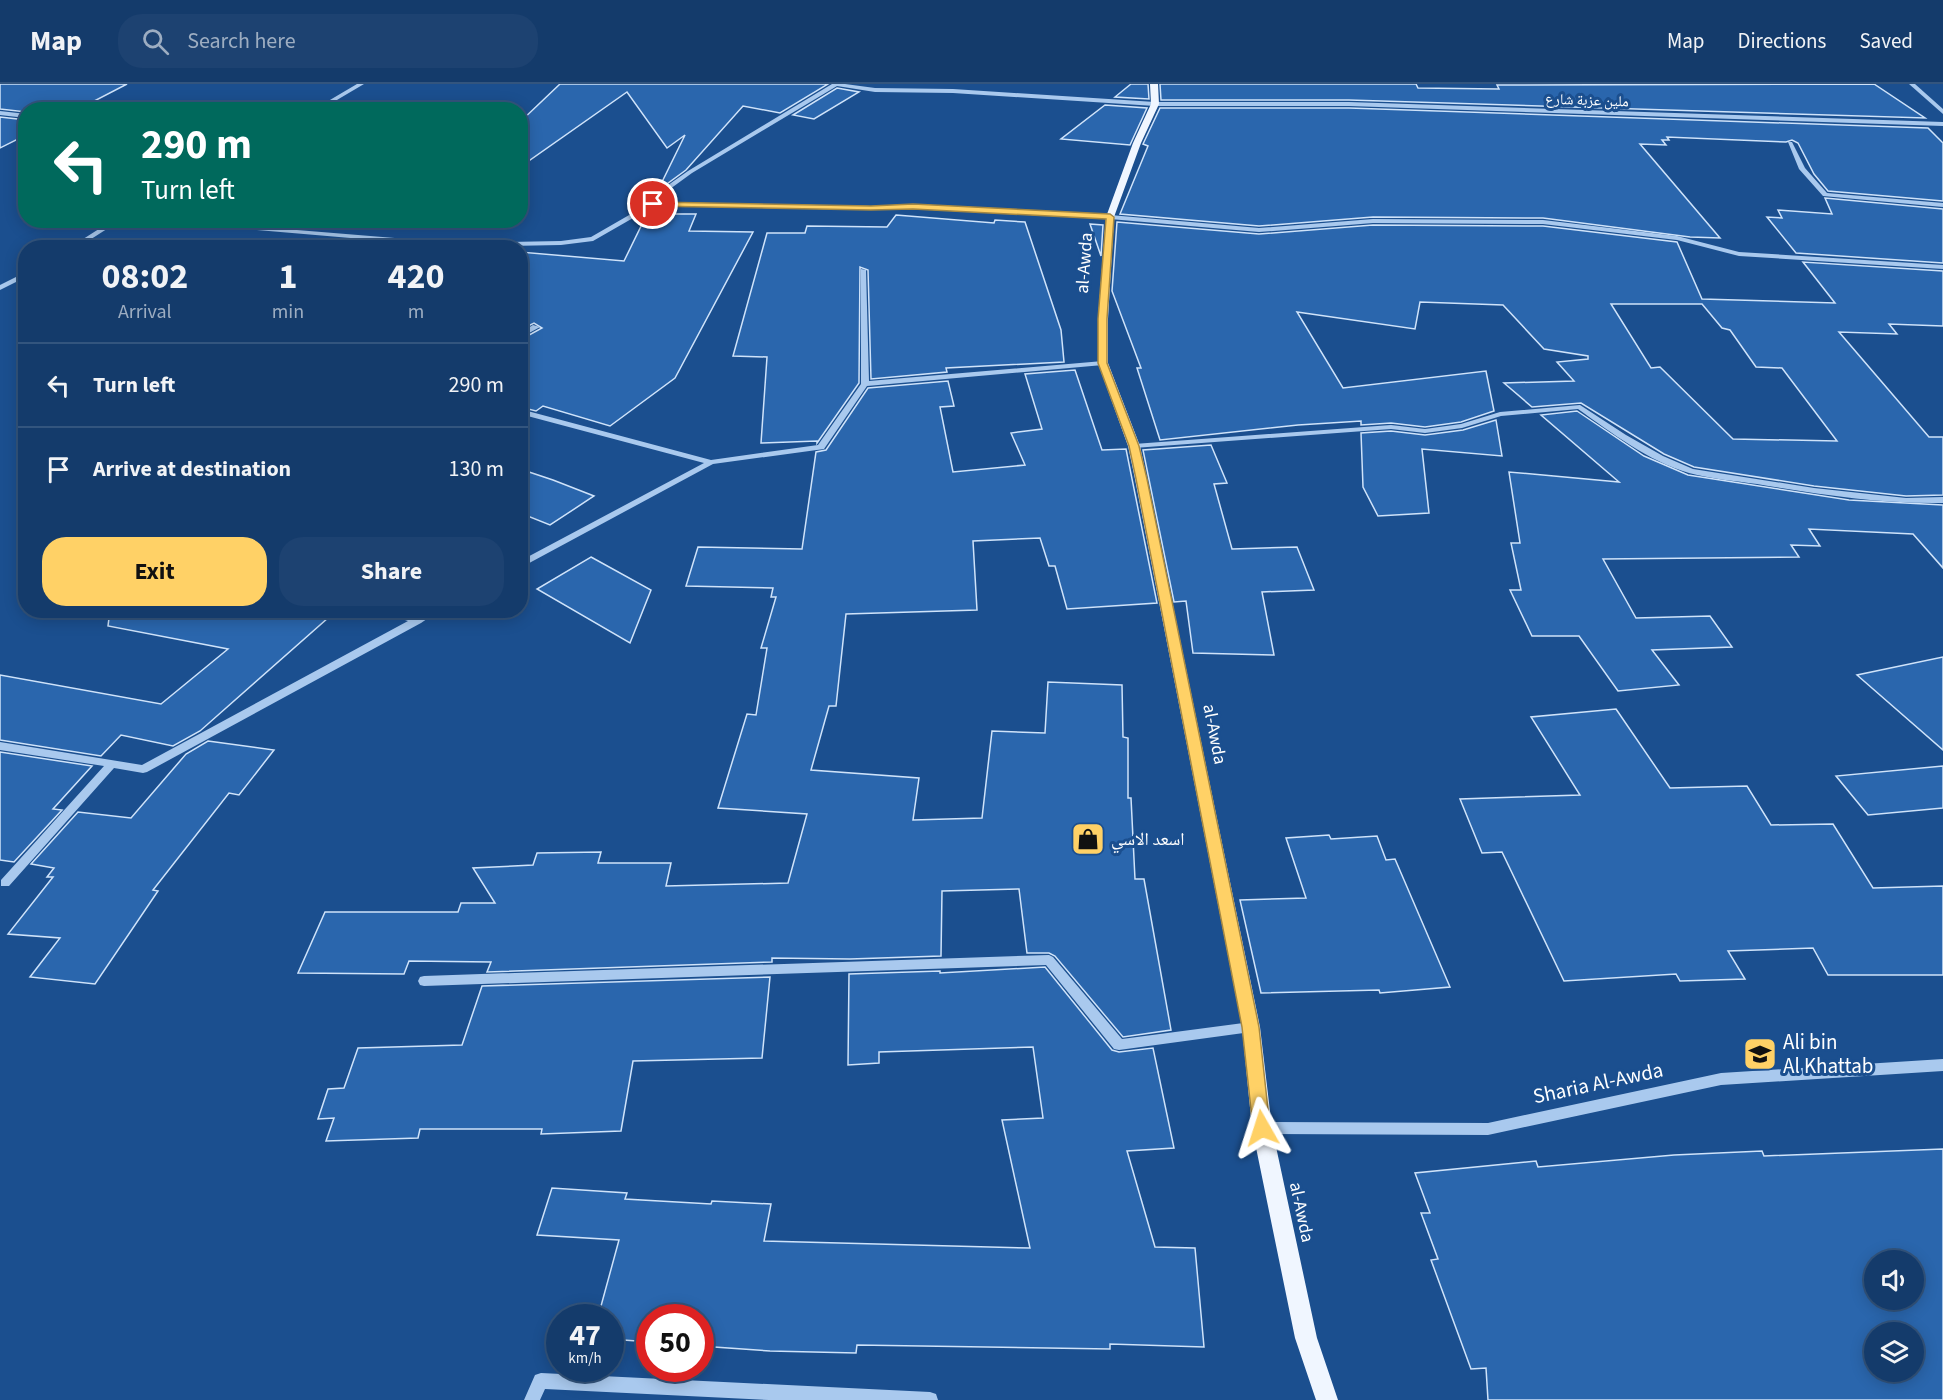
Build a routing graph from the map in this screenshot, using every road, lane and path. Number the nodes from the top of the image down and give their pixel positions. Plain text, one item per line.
1 (361, 84) edge
2 (836, 84) edge
3 (1154, 84) edge
4 (1912, 84) edge
5 (329, 102) edge
6 (1155, 104) junction
7 (1943, 112) edge
8 (0, 113) edge
9 (18, 115) edge
10 (1943, 124) edge
11 (1790, 142) dead end
12 (653, 204) junction
13 (1943, 205) edge
14 (1110, 217) junction
15 (105, 228) edge
16 (245, 228) edge
17 (85, 240) edge
18 (394, 240) edge
19 (528, 244) edge
20 (1943, 267) edge
21 (863, 270) dead end
22 (18, 278) edge
23 (0, 288) edge
24 (536, 327) dead end
25 (528, 332) edge
26 (1103, 363) junction
27 (865, 384) junction
28 (528, 413) edge
29 (1134, 446) junction
30 (711, 462) junction
31 (1943, 500) edge
32 (528, 561) edge
33 (407, 618) edge
34 (423, 618) edge
35 (418, 621) junction
36 (0, 746) edge
37 (112, 764) junction
38 (5, 883) dead end
39 (424, 981) dead end
40 (1251, 1027) junction
41 (1943, 1065) edge
42 (1262, 1128) junction
43 (532, 1400) edge
44 (930, 1400) edge
45 (1327, 1400) edge

1 - 5 street
2 - 6 street, ملين عزبة شارع
2 - 12 street
3 - 6 main road, al-Awda
4 - 7 street
6 - 10 street, ملين عزبة شارع
6 - 14 main road, al-Awda
8 - 9 street
11 - 13 street
12 - 14 street
12 - 19 street
14 - 20 street
14 - 26 main road, al-Awda
15 - 17 street
16 - 18 street
21 - 27 street
22 - 23 street
24 - 25 street
26 - 27 street
26 - 29 main road, al-Awda
27 - 30 street
28 - 30 street
29 - 31 street
29 - 40 main road, al-Awda
30 - 32 street
33 - 35 street
34 - 35 street
35 - 37 street
36 - 37 street
37 - 38 street
39 - 40 street
40 - 42 main road, al-Awda
41 - 42 street, Sharia Al-Awda
42 - 45 main road, al-Awda
43 - 44 street

